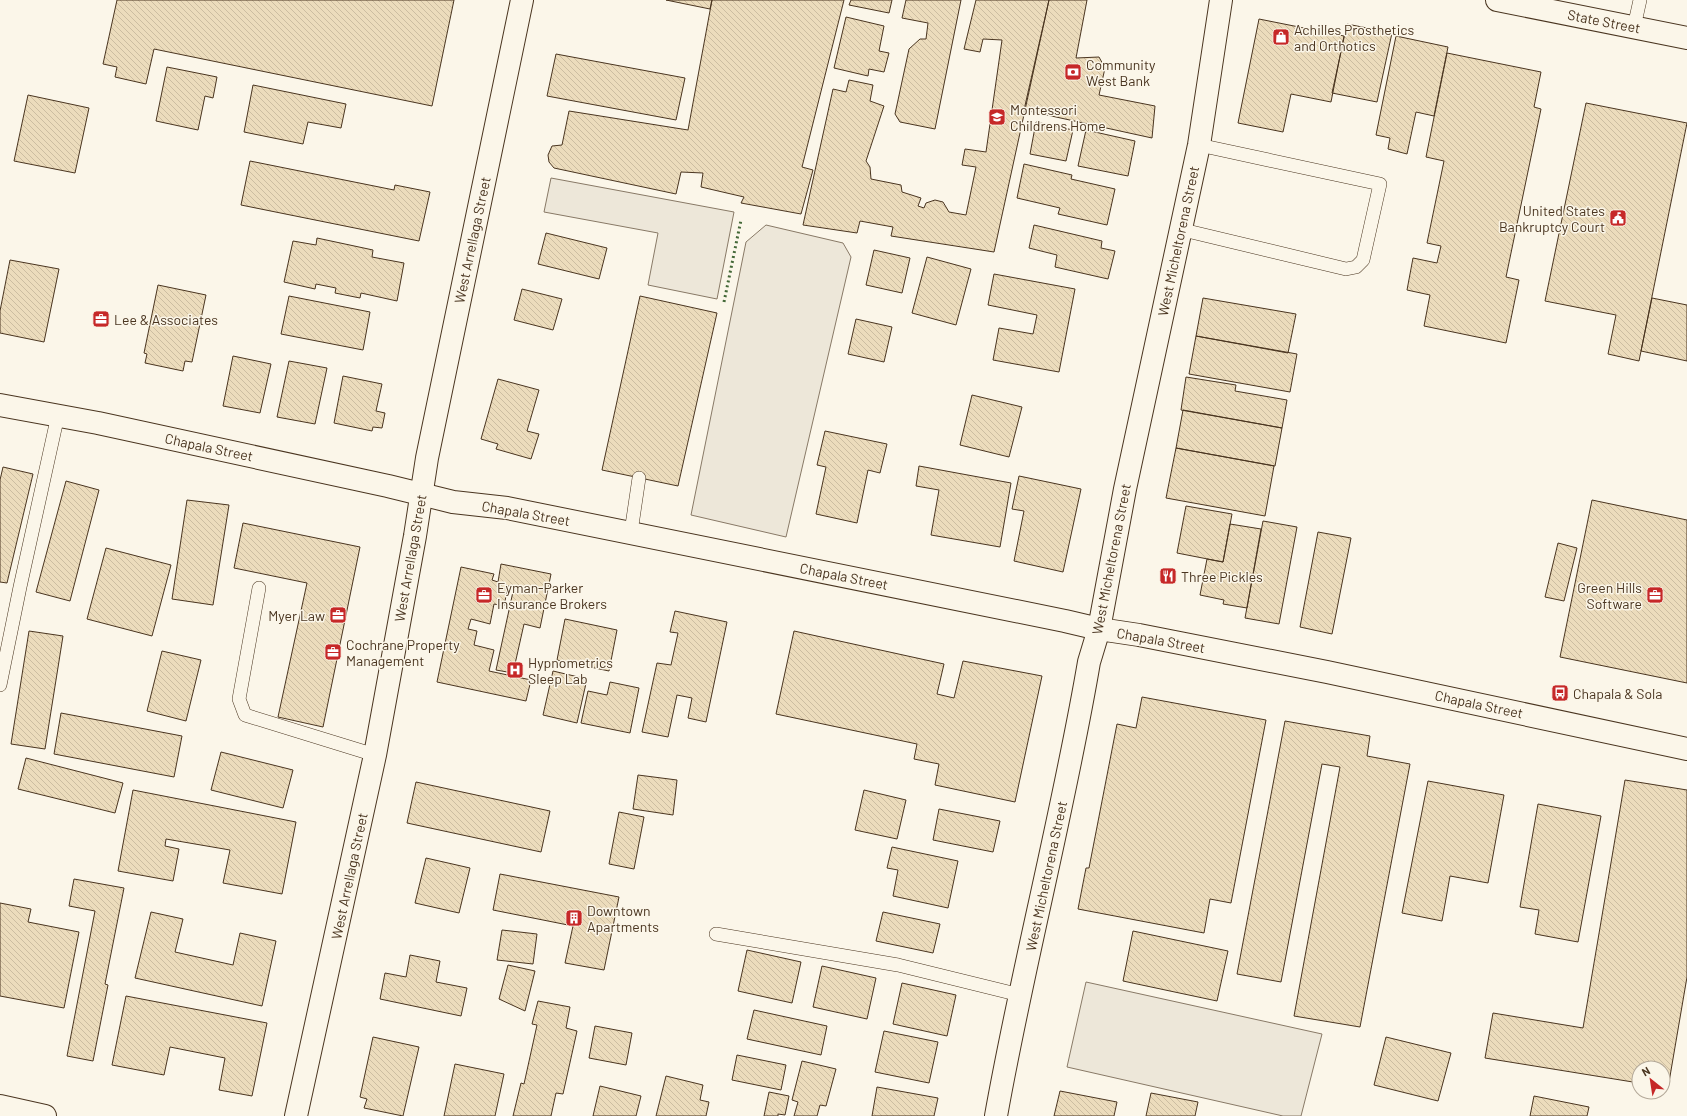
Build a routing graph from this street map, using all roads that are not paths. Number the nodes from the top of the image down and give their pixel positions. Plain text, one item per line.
1 (522, 0) edge
2 (1221, 0) edge
3 (1497, 0) edge
4 (1640, 0) edge
5 (1634, 27) junction
6 (1687, 38) edge
7 (1199, 145) junction
8 (1179, 229) junction
9 (0, 405) edge
10 (58, 415) junction
11 (639, 478) dead end
12 (421, 495) junction
13 (631, 532) junction
14 (260, 588) dead end
15 (1099, 629) junction
16 (0, 685) edge
17 (1687, 748) edge
18 (375, 755) junction
19 (716, 934) dead end
20 (1020, 995) junction
21 (0, 1106) edge
22 (45, 1116) edge
23 (296, 1116) edge
24 (996, 1116) edge

1 - 12 street, West Arrellaga Street
2 - 7 street, West Micheltorena Street
3 - 5 street, State Street
4 - 5 lane
5 - 6 street, State Street
7 - 8 street, West Micheltorena Street
7 - 8 lane
8 - 15 street, West Micheltorena Street
9 - 10 street, Chapala Street
10 - 12 street, Chapala Street
10 - 16 lane
11 - 13 lane
12 - 13 street, Chapala Street
12 - 18 street, West Arrellaga Street
13 - 15 street, Chapala Street
14 - 18 lane
15 - 17 street, Chapala Street
15 - 20 street, West Micheltorena Street
18 - 23 street, West Arrellaga Street
19 - 20 lane
20 - 24 street, West Micheltorena Street
21 - 22 street

